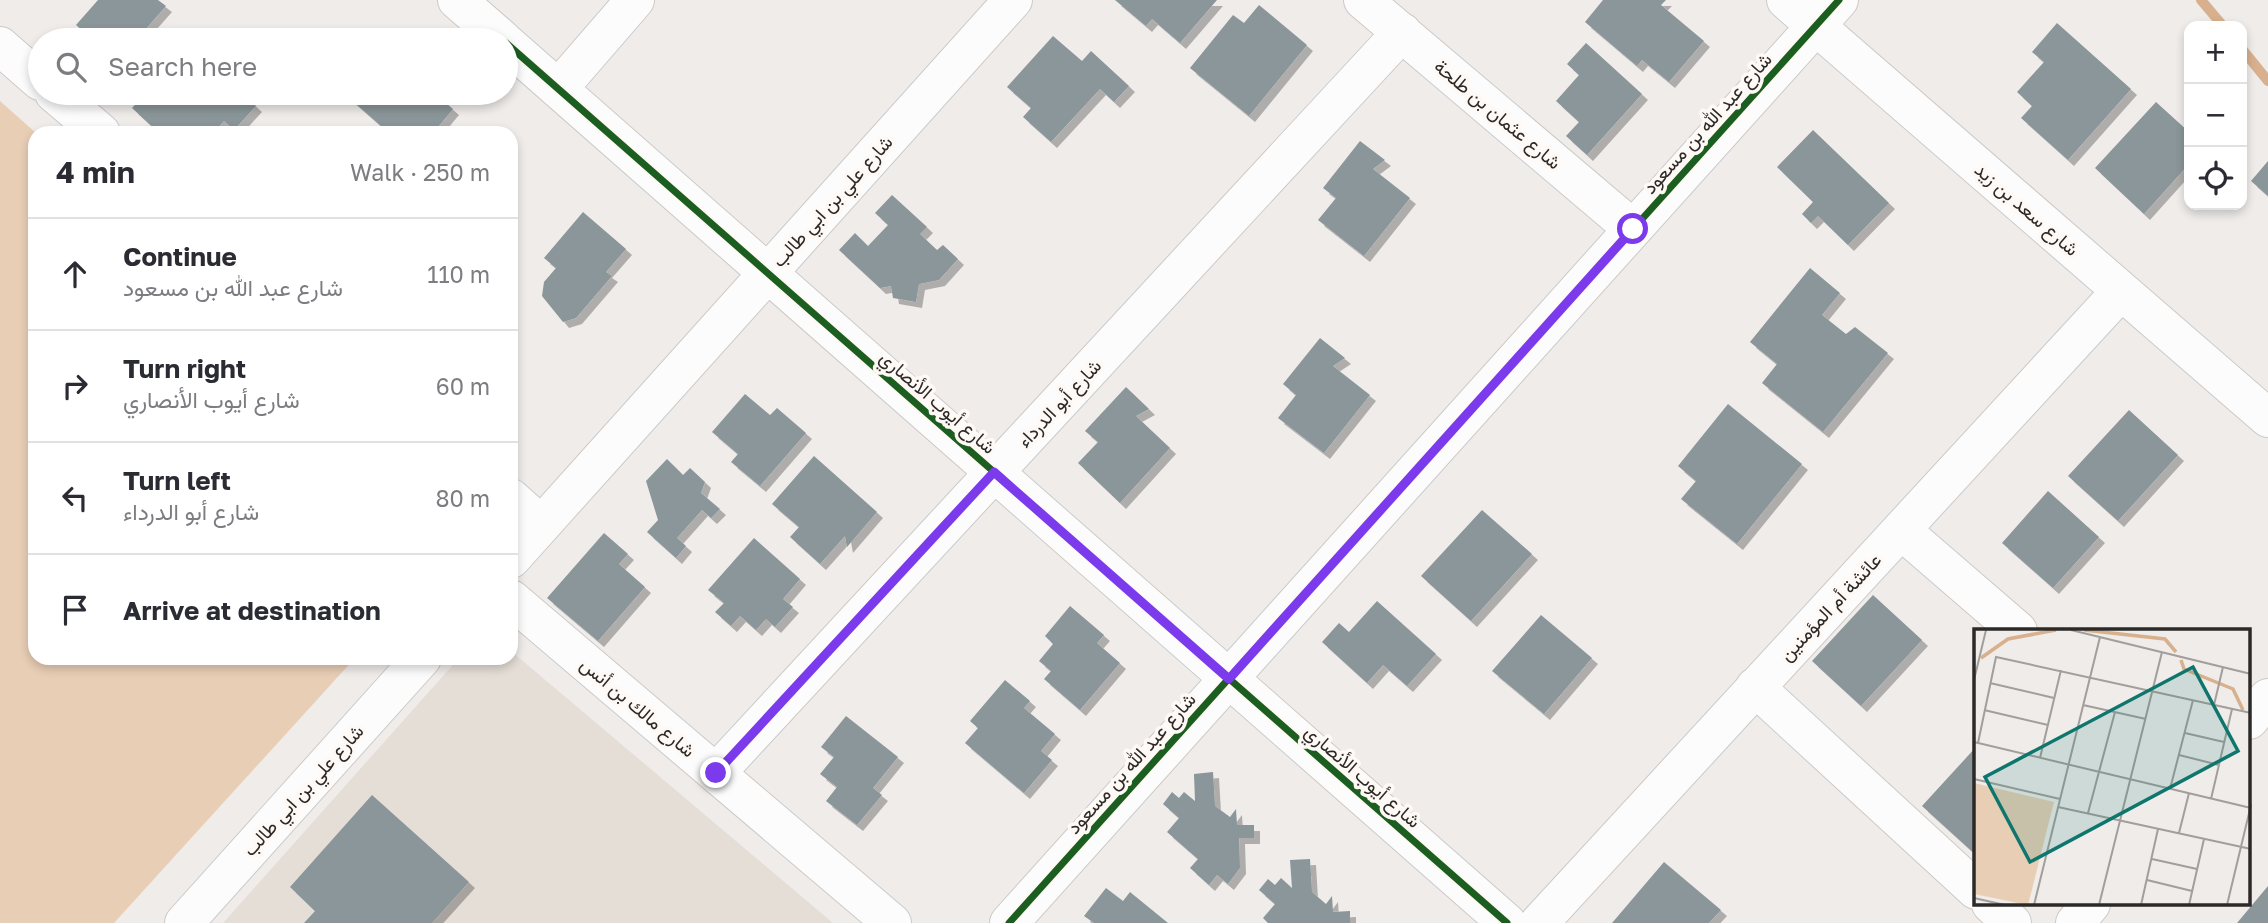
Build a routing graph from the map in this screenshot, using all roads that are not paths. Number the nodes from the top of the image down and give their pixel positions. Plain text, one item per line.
1 (457, 0) edge
2 (635, 0) edge
3 (1013, 0) edge
4 (1363, 0) edge
5 (1786, 0) edge
6 (1828, 13) edge
7 (489, 28) edge
8 (1402, 32) junction
9 (0, 46) edge
10 (518, 53) edge
11 (28, 70) edge
12 (558, 89) junction
13 (68, 105) edge
14 (93, 126) edge
15 (1633, 229) junction
16 (768, 273) junction
17 (2121, 291) junction
18 (2268, 418) edge
19 (994, 472) junction
20 (518, 505) edge
21 (541, 525) junction
22 (1901, 530) junction
23 (518, 551) edge
24 (518, 605) edge
25 (2016, 629) edge
26 (416, 665) edge
27 (1229, 679) junction
28 (1755, 687) junction
29 (2268, 698) edge
30 (2250, 719) edge
31 (716, 773) junction
32 (1974, 888) edge
33 (1993, 906) edge
34 (2089, 906) edge
35 (184, 923) edge
36 (892, 923) edge
37 (1009, 923) edge
38 (1507, 923) edge
39 (1539, 923) edge
40 (2012, 923) edge
41 (2075, 923) edge

1 - 7 street, شارع أيوب الأنصاري
2 - 12 street
3 - 16 street, شارع علي بن ابي طالب
4 - 8 street, شارع عثمان بن طلحة
5 - 6 street, شارع سعد بن زيد
6 - 15 street, شارع عبد الله بن مسعود
6 - 17 street, شارع سعد بن زيد
8 - 15 street, شارع عثمان بن طلحة
8 - 19 street, شارع أبو الدرداء
9 - 11 street
10 - 12 street, شارع أيوب الأنصاري
12 - 16 street, شارع أيوب الأنصاري
13 - 14 street
15 - 27 street, شارع عبد الله بن مسعود
16 - 19 street, شارع أيوب الأنصاري
16 - 21 street, شارع علي بن ابي طالب
17 - 18 street, شارع سعد بن زيد
17 - 22 street, عائشة أم المؤمنين
19 - 27 street, شارع أيوب الأنصاري
19 - 31 street, شارع أبو الدرداء
20 - 21 street
21 - 23 street, شارع علي بن ابي طالب
22 - 25 street
22 - 28 street, عائشة أم المؤمنين
24 - 31 street, شارع مالك بن أنس
26 - 35 street, شارع علي بن ابي طالب
27 - 37 street, شارع عبد الله بن مسعود
27 - 38 street, شارع أيوب الأنصاري
28 - 32 street
28 - 39 street, عائشة أم المؤمنين
29 - 30 street
31 - 36 street, شارع مالك بن أنس
33 - 40 street
34 - 41 street

